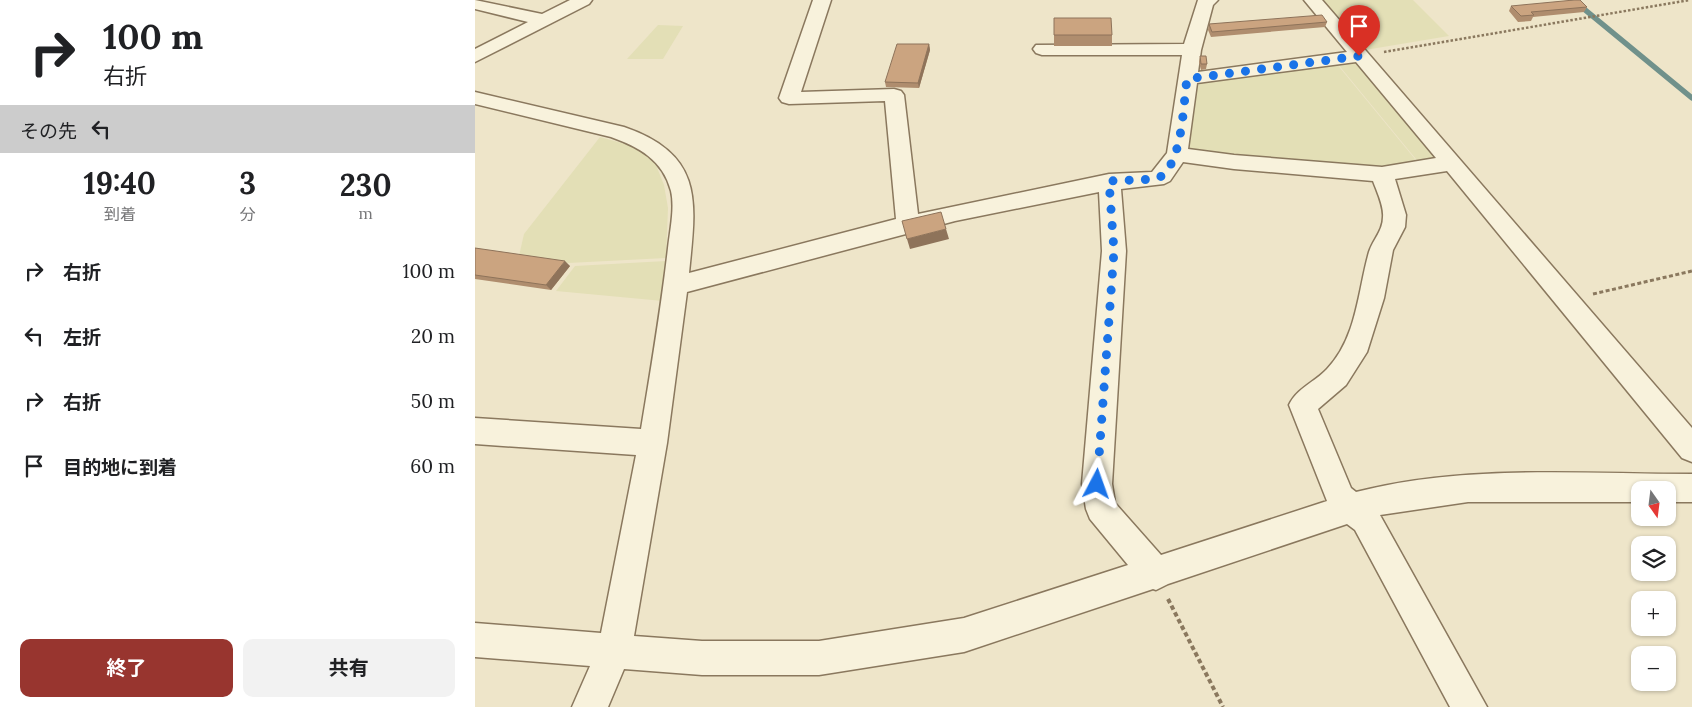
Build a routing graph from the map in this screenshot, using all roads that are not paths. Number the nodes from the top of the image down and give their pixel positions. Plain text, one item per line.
1 (583, 0) edge
2 (822, 0) edge
3 (1209, 0) edge
4 (1313, 0) edge
5 (475, 4) edge
6 (544, 20) junction
7 (1042, 48) dead end
8 (1191, 50) junction
9 (475, 56) edge
10 (1359, 56) junction
11 (1187, 79) junction
12 (475, 98) edge
13 (1177, 154) junction
14 (1451, 163) junction
15 (1382, 174) junction
16 (1109, 181) junction
17 (908, 222) junction
18 (676, 286) junction
19 (475, 431) edge
20 (653, 443) junction
21 (1692, 449) edge
22 (1692, 488) edge
23 (1351, 508) junction
24 (1156, 574) junction
25 (475, 640) edge
26 (615, 649) junction
27 (590, 707) edge
28 (1469, 707) edge

1 - 6 street
2 - 17 street
3 - 8 street
4 - 10 street
5 - 6 street
6 - 9 street
7 - 8 street
8 - 11 street
10 - 11 street
10 - 14 street
11 - 13 street
12 - 18 street
13 - 15 street
13 - 16 street
14 - 15 street
14 - 21 street
15 - 23 street
16 - 17 street
16 - 24 street
17 - 18 street
18 - 20 street
19 - 20 street
20 - 26 street
22 - 23 street
23 - 24 street
23 - 28 street
24 - 26 street
25 - 26 street
26 - 27 street

